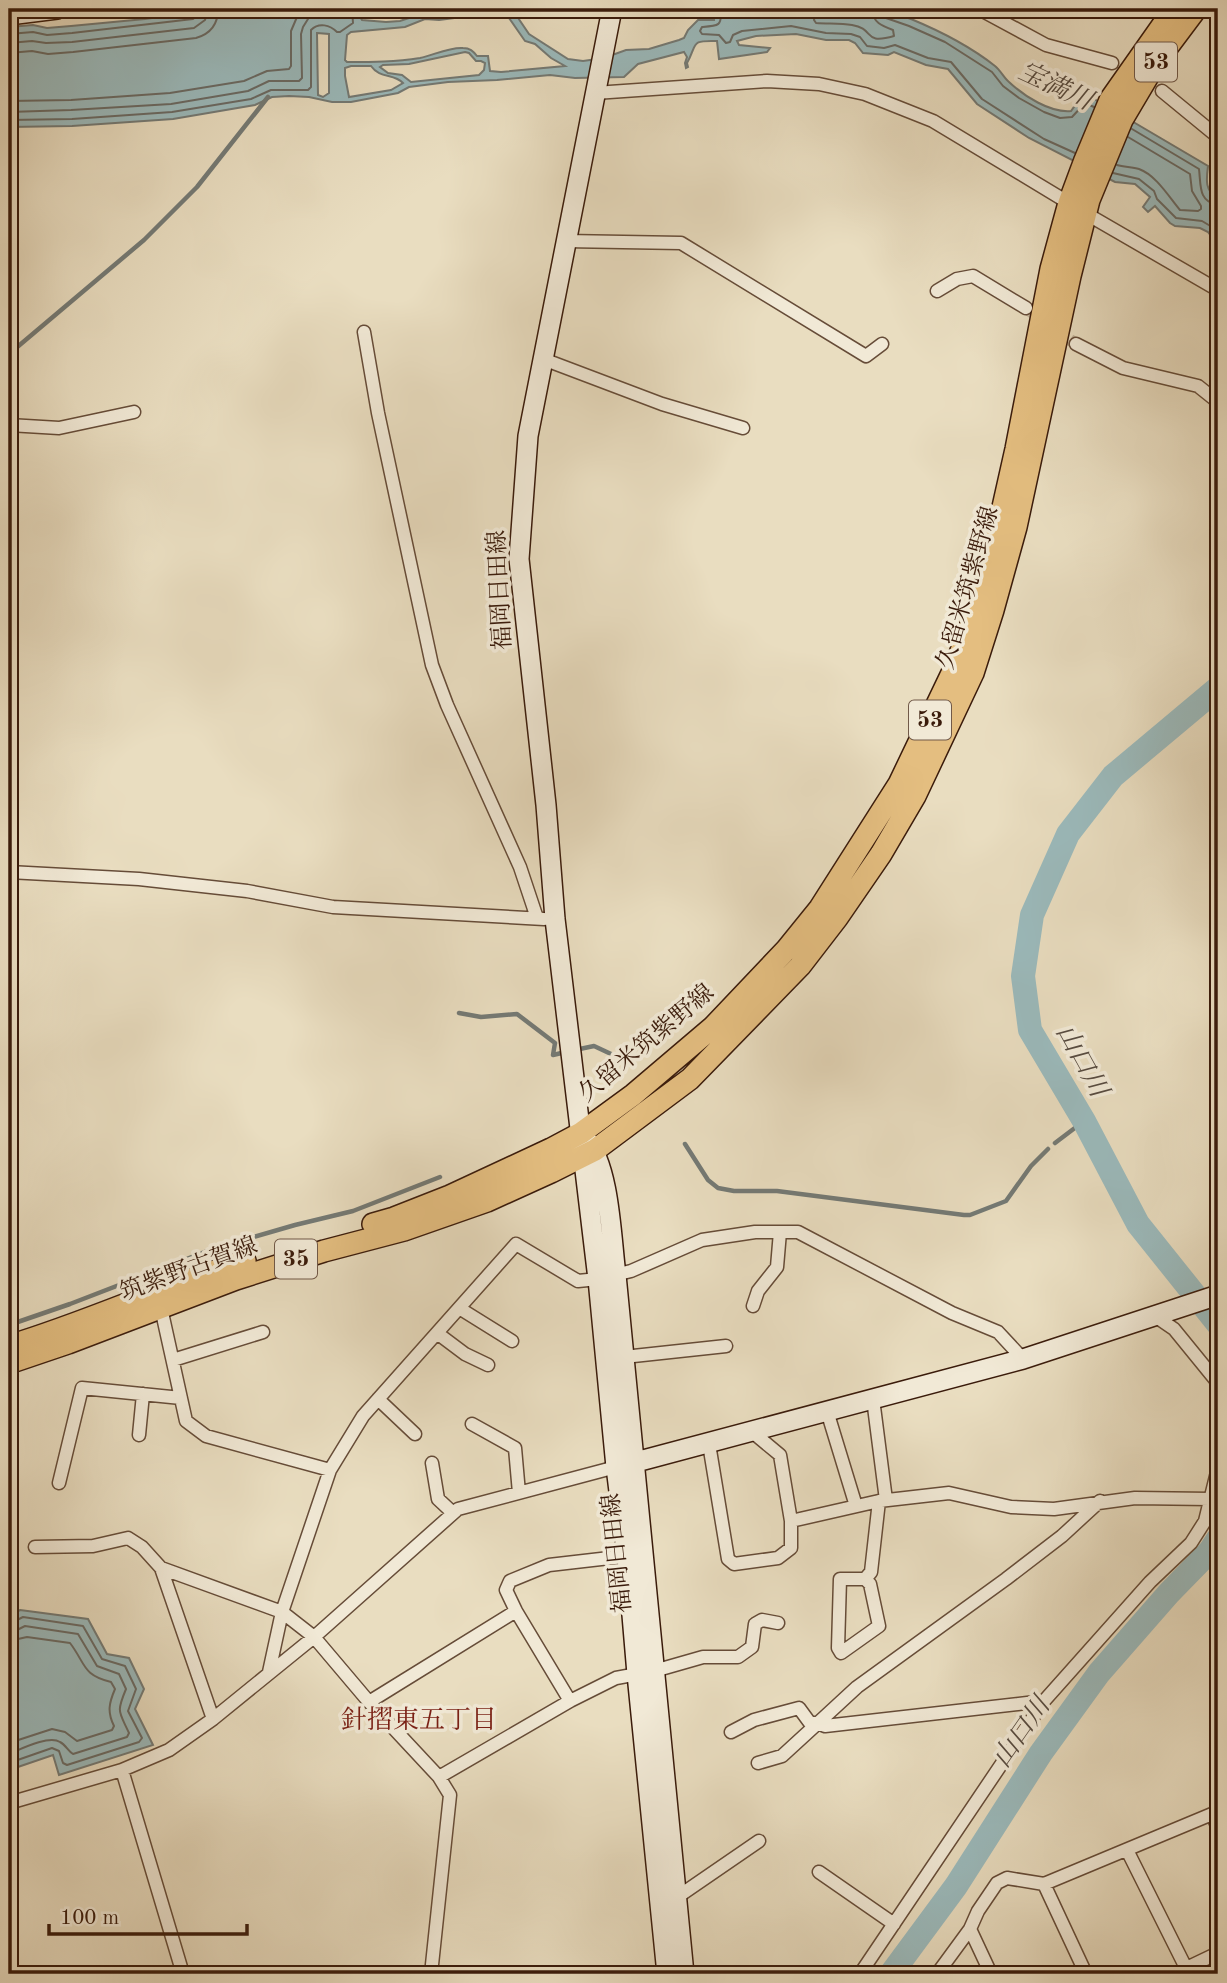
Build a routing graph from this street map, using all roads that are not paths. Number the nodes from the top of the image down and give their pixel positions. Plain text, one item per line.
1 (58, 9) edge
2 (612, 9) edge
3 (979, 9) edge
4 (1174, 9) edge
5 (1196, 9) edge
6 (9, 15) edge
7 (1112, 63) dead end
8 (595, 88) junction
9 (1163, 91) dead end
10 (1114, 115) junction
11 (1218, 137) edge
12 (1079, 202) junction
13 (565, 242) junction
14 (1218, 290) edge
15 (937, 291) dead end
16 (1026, 308) tunnel mouth
17 (364, 332) dead end
18 (882, 344) dead end
19 (1076, 344) tunnel mouth
20 (543, 359) junction
21 (1218, 402) edge
22 (134, 412) dead end
23 (9, 425) edge
24 (743, 428) dead end
25 (9, 872) edge
26 (546, 919) junction
27 (581, 1133) junction
28 (589, 1153) junction
29 (780, 1232) junction
30 (607, 1277) junction
31 (1218, 1294) edge
32 (753, 1306) dead end
33 (161, 1308) junction
34 (458, 1308) junction
35 (1160, 1315) junction
36 (263, 1332) dead end
37 (437, 1332) junction
38 (512, 1341) dead end
39 (9, 1346) edge
40 (726, 1346) dead end
41 (624, 1357) junction
42 (1023, 1359) junction
43 (173, 1360) junction
44 (9, 1363) edge
45 (488, 1365) dead end
46 (1218, 1383) edge
47 (143, 1394) junction
48 (181, 1398) junction
49 (378, 1399) junction
50 (873, 1399) junction
51 (827, 1411) junction
52 (472, 1424) dead end
53 (751, 1431) junction
54 (415, 1434) dead end
55 (139, 1436) dead end
56 (709, 1444) junction
57 (432, 1463) dead end
58 (625, 1465) junction
59 (1218, 1468) edge
60 (330, 1469) junction
61 (59, 1483) dead end
62 (519, 1493) junction
63 (1210, 1499) junction
64 (882, 1501) junction
65 (1100, 1501) junction
66 (856, 1506) junction
67 (453, 1513) junction
68 (791, 1521) junction
69 (35, 1547) dead end
70 (627, 1556) junction
71 (161, 1567) junction
72 (865, 1579) junction
73 (516, 1611) junction
74 (282, 1612) junction
75 (778, 1623) dead end
76 (314, 1637) junction
77 (269, 1672) junction
78 (646, 1672) junction
79 (570, 1700) junction
80 (1044, 1701) junction
81 (369, 1702) junction
82 (213, 1719) junction
83 (818, 1723) junction
84 (731, 1732) dead end
85 (758, 1763) dead end
86 (122, 1770) junction
87 (439, 1777) junction
88 (9, 1803) edge
89 (1218, 1828) edge
90 (759, 1841) dead end
91 (1126, 1850) junction
92 (820, 1872) dead end
93 (1044, 1884) junction
94 (668, 1900) junction
95 (894, 1924) junction
96 (970, 1929) junction
97 (1218, 1953) edge
98 (1188, 1971) edge
99 (183, 1974) edge
100 (431, 1974) edge
101 (667, 1974) edge
102 (684, 1974) edge
103 (860, 1974) edge
104 (937, 1974) edge
105 (991, 1974) edge
106 (1086, 1974) edge
107 (1174, 1974) edge

1 - 6 main road
2 - 8 main road, 福岡日田線
3 - 7 street
4 - 10 main road, 久留米筑紫野線 / 53
5 - 10 main road, 久留米筑紫野線 / 53
8 - 12 street
8 - 13 main road, 福岡日田線
9 - 11 street
10 - 12 main road, 久留米筑紫野線 / 53
12 - 14 street
12 - 27 main road, 久留米筑紫野線 / 53
12 - 28 main road, 久留米筑紫野線 / 53
13 - 18 street
13 - 20 main road, 福岡日田線
15 - 16 street
17 - 26 street
19 - 21 street
20 - 24 street
20 - 26 main road, 福岡日田線
22 - 23 street
25 - 26 street
26 - 27 main road, 福岡日田線
27 - 28 main road, 福岡日田線
27 - 39 main road, 筑紫野古賀線 / 35
28 - 30 main road, 福岡日田線
28 - 33 main road, 筑紫野古賀線 / 35
29 - 30 street
29 - 32 street
29 - 42 street
30 - 34 street
30 - 41 main road, 福岡日田線
30 - 58 main road, 福岡日田線
31 - 35 main road
33 - 43 street
33 - 44 main road, 筑紫野古賀線 / 35
34 - 37 street
34 - 38 street
35 - 42 main road
35 - 46 street
36 - 43 street
37 - 45 street
37 - 49 street
40 - 41 street
41 - 58 main road, 福岡日田線
42 - 50 main road
43 - 48 street
47 - 48 street
47 - 55 street
47 - 61 street
48 - 60 street
49 - 54 street
49 - 60 street
50 - 51 main road
50 - 64 street
51 - 53 main road
51 - 66 street
52 - 62 street
53 - 56 main road
53 - 68 street
56 - 58 main road
56 - 68 street
57 - 67 street
58 - 62 street
58 - 70 main road, 福岡日田線
58 - 78 main road, 福岡日田線
59 - 63 street
60 - 74 street
62 - 67 street
63 - 65 street
63 - 80 street
64 - 65 street
64 - 66 street
64 - 72 street
65 - 83 street
66 - 68 street
67 - 76 street
69 - 71 street
70 - 73 street
70 - 78 main road, 福岡日田線
71 - 74 street
71 - 82 street
72 - 72 street
73 - 79 street
73 - 81 street
74 - 76 street
74 - 77 street
75 - 78 street
76 - 77 street
76 - 81 street
77 - 82 street
78 - 79 street
78 - 94 main road, 福岡日田線
79 - 87 street
80 - 83 street
80 - 95 street
81 - 87 street
82 - 86 street
83 - 84 street
83 - 85 street
86 - 88 street
86 - 99 street
87 - 100 street
89 - 91 street
90 - 94 street
91 - 93 street
91 - 98 street
92 - 95 street
93 - 96 street
93 - 106 street
94 - 101 main road, 福岡日田線
94 - 102 main road, 福岡日田線
95 - 103 street
96 - 104 street
96 - 105 street
97 - 98 street
98 - 107 street

